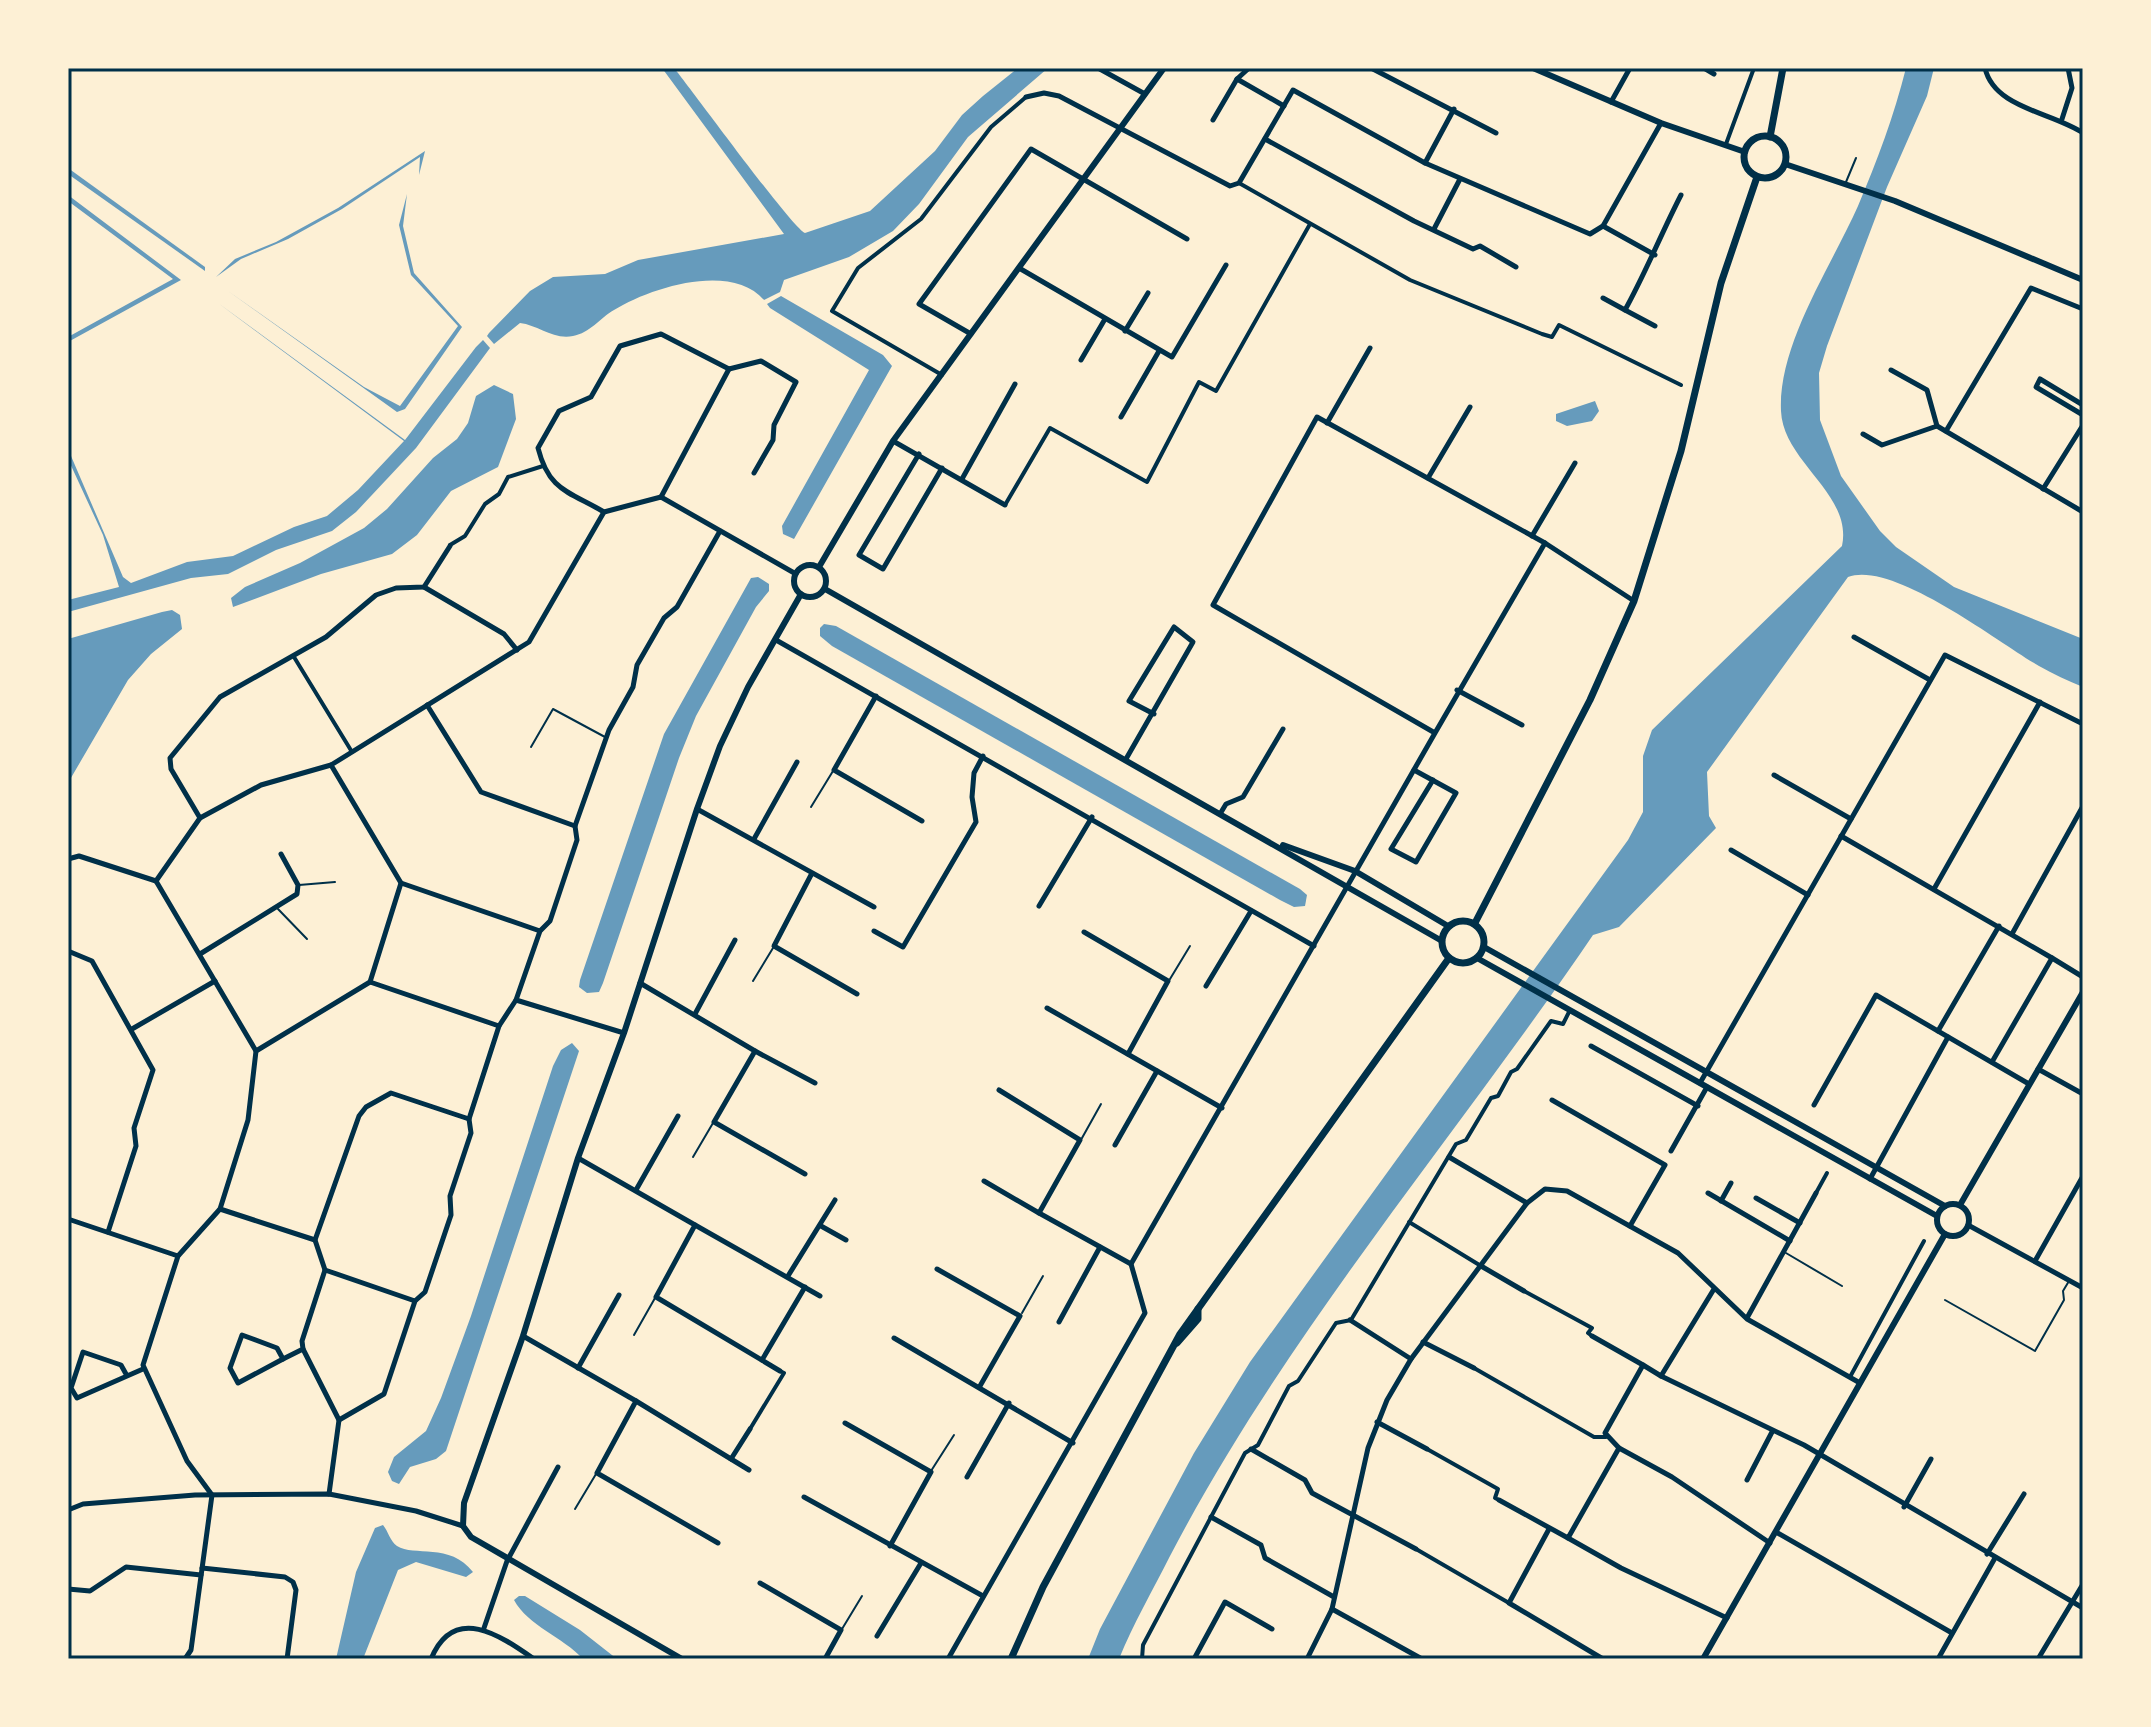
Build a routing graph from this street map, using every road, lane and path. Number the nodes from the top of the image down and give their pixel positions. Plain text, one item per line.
1 (1098, 68) edge
2 (1164, 68) edge
3 (1249, 68) edge
4 (1371, 68) edge
5 (1533, 68) edge
6 (1630, 68) edge
7 (1704, 68) edge
8 (1754, 68) edge
9 (1783, 68) edge
10 (1985, 68) edge
11 (2068, 68) edge
12 (1714, 74) dead end
13 (1237, 79) junction
14 (1145, 94) junction
15 (1026, 97) joint
16 (1610, 103) junction
17 (1284, 106) junction
18 (1454, 109) junction
19 (2062, 119) junction
20 (1213, 120) dead end
21 (1661, 123) junction
22 (1121, 129) junction
23 (1496, 133) dead end
24 (2083, 133) edge
25 (1770, 137) junction
26 (1265, 139) junction
27 (1726, 144) junction
28 (1745, 152) junction
29 (1856, 158) dead end
30 (1425, 163) junction
31 (1785, 164) junction
32 (1757, 177) junction
33 (1084, 179) junction
34 (1460, 179) junction
35 (1239, 183) junction
36 (1846, 183) junction
37 (1681, 195) dead end
38 (1310, 224) junction
39 (1603, 226) junction
40 (1434, 229) junction
41 (1187, 239) dead end
42 (1655, 256) junction
43 (1226, 265) dead end
44 (1516, 267) dead end
45 (1019, 268) junction
46 (2083, 280) edge
47 (1148, 293) dead end
48 (1603, 298) dead end
49 (2083, 309) edge
50 (1625, 310) junction
51 (1105, 319) junction
52 (1655, 326) dead end
53 (1125, 331) junction
54 (971, 334) junction
55 (1370, 348) dead end
56 (1159, 351) junction
57 (1081, 360) dead end
58 (729, 369) junction
59 (1891, 370) dead end
60 (942, 375) junction
61 (1015, 384) dead end
62 (1681, 385) dead end
63 (2083, 405) edge
64 (1470, 407) dead end
65 (2083, 415) edge
66 (1121, 417) dead end
67 (1327, 423) junction
68 (2083, 425) edge
69 (1937, 426) junction
70 (1946, 431) junction
71 (1863, 434) dead end
72 (893, 441) junction
73 (919, 454) junction
74 (1575, 463) dead end
75 (543, 466) junction
76 (942, 468) junction
77 (754, 473) dead end
78 (1428, 478) junction
79 (962, 479) junction
80 (2043, 489) junction
81 (661, 497) junction
82 (1005, 505) joint
83 (604, 512) junction
84 (2083, 512) edge
85 (720, 531) junction
86 (1532, 536) junction
87 (1545, 543) junction
88 (450, 546) joint
89 (819, 567) junction
90 (796, 574) junction
91 (424, 587) junction
92 (825, 589) junction
93 (801, 594) junction
94 (1634, 601) junction
95 (1854, 637) dead end
96 (776, 640) junction
97 (517, 650) junction
98 (294, 657) junction
99 (1930, 680) junction
100 (1457, 690) junction
101 (876, 696) junction
102 (2040, 702) junction
103 (427, 705) junction
104 (1154, 714) junction
105 (2083, 724) edge
106 (1522, 725) dead end
107 (1283, 729) dead end
108 (1435, 733) junction
109 (606, 737) junction
110 (531, 747) dead end
111 (352, 752) junction
112 (983, 756) junction
113 (1126, 759) junction
114 (797, 762) dead end
115 (331, 765) junction
116 (834, 770) junction
117 (1414, 770) junction
118 (1774, 775) dead end
119 (1433, 780) junction
120 (2083, 806) edge
121 (811, 807) dead end
122 (697, 809) junction
123 (1220, 814) junction
124 (1092, 817) junction
125 (200, 818) junction
126 (1851, 819) junction
127 (922, 821) dead end
128 (575, 826) junction
129 (1841, 836) junction
130 (754, 839) junction
131 (1272, 842) junction
132 (1731, 850) dead end
133 (281, 854) dead end
134 (68, 859) edge
135 (1355, 871) junction
136 (811, 875) junction
137 (156, 881) junction
138 (335, 882) dead end
139 (401, 883) junction
140 (298, 885) junction
141 (1347, 886) junction
142 (1934, 889) junction
143 (1808, 895) junction
144 (1039, 906) dead end
145 (874, 907) dead end
146 (278, 909) junction
147 (1251, 911) junction
148 (1475, 923) junction
149 (1448, 926) junction
150 (1999, 926) junction
151 (540, 931) junction
152 (874, 931) dead end
153 (1084, 932) dead end
154 (2012, 934) junction
155 (307, 939) dead end
156 (735, 940) dead end
157 (1442, 941) junction
158 (774, 946) junction
159 (1190, 946) dead end
160 (1314, 946) junction
161 (1484, 947) junction
162 (68, 951) edge
163 (200, 954) junction
164 (1449, 958) junction
165 (1477, 958) junction
166 (2052, 958) junction
167 (2083, 977) edge
168 (215, 981) junction
169 (753, 981) dead end
170 (1168, 981) junction
171 (370, 982) junction
172 (640, 983) junction
173 (1206, 986) dead end
174 (2083, 992) edge
175 (857, 994) dead end
176 (516, 1000) junction
177 (1047, 1008) dead end
178 (1569, 1012) junction
179 (695, 1014) junction
180 (499, 1026) junction
181 (132, 1029) junction
182 (1938, 1031) junction
183 (624, 1033) junction
184 (1948, 1037) junction
185 (1591, 1046) dead end
186 (256, 1051) junction
187 (755, 1051) junction
188 (1128, 1054) junction
189 (1992, 1062) junction
190 (2038, 1069) junction
191 (1157, 1071) junction
192 (1708, 1071) junction
193 (815, 1083) dead end
194 (2029, 1084) junction
195 (1704, 1085) junction
196 (999, 1090) dead end
197 (2083, 1094) edge
198 (1552, 1100) dead end
199 (1101, 1104) dead end
200 (1814, 1105) dead end
201 (1698, 1106) junction
202 (1222, 1108) junction
203 (678, 1116) dead end
204 (469, 1119) junction
205 (714, 1122) junction
206 (1080, 1140) junction
207 (1115, 1145) dead end
208 (1671, 1151) dead end
209 (693, 1157) dead end
210 (1449, 1157) junction
211 (578, 1158) junction
212 (1877, 1168) junction
213 (1827, 1173) dead end
214 (805, 1174) dead end
215 (2083, 1176) edge
216 (1870, 1179) junction
217 (984, 1181) dead end
218 (1731, 1183) dead end
219 (2081, 1184) edge
220 (636, 1190) junction
221 (1708, 1193) dead end
222 (1816, 1193) joint
223 (1756, 1198) dead end
224 (835, 1200) dead end
225 (1721, 1201) junction
226 (1527, 1203) junction
227 (1960, 1205) junction
228 (1945, 1206) junction
229 (220, 1209) junction
230 (1039, 1213) junction
231 (1937, 1216) junction
232 (68, 1219) edge
233 (1409, 1222) junction
234 (1800, 1223) junction
235 (695, 1225) junction
236 (1968, 1225) junction
237 (821, 1226) junction
238 (1630, 1226) junction
239 (108, 1232) junction
240 (1945, 1234) junction
241 (315, 1240) junction
242 (846, 1240) dead end
243 (1790, 1241) junction
244 (1924, 1241) dead end
245 (1100, 1247) junction
246 (1786, 1253) junction
247 (178, 1256) junction
248 (2035, 1261) junction
249 (1131, 1264) junction
250 (1481, 1266) junction
251 (937, 1269) dead end
252 (325, 1270) junction
253 (788, 1276) junction
254 (1043, 1276) dead end
255 (2069, 1280) junction
256 (1842, 1286) dead end
257 (805, 1287) junction
258 (2083, 1288) edge
259 (1714, 1289) junction
260 (1524, 1291) joint
261 (619, 1295) dead end
262 (820, 1296) dead end
263 (656, 1297) junction
264 (1945, 1300) dead end
265 (415, 1301) junction
266 (1020, 1316) junction
267 (1747, 1319) junction
268 (1350, 1320) junction
269 (1059, 1322) dead end
270 (634, 1335) dead end
271 (523, 1336) junction
272 (1592, 1336) joint
273 (894, 1338) dead end
274 (1423, 1342) junction
275 (303, 1349) junction
276 (283, 1359) junction
277 (1411, 1359) junction
278 (762, 1360) junction
279 (1643, 1365) junction
280 (578, 1368) junction
281 (1474, 1368) joint
282 (143, 1369) junction
283 (780, 1371) joint
284 (126, 1374) junction
285 (1661, 1376) junction
286 (1850, 1377) junction
287 (1860, 1383) junction
288 (980, 1386) junction
289 (636, 1401) junction
290 (1009, 1403) junction
291 (339, 1420) junction
292 (1377, 1422) junction
293 (845, 1423) dead end
294 (750, 1429) joint
295 (1772, 1432) junction
296 (954, 1435) dead end
297 (1606, 1437) junction
298 (1073, 1443) junction
299 (1619, 1448) junction
300 (1251, 1449) junction
301 (1427, 1449) joint
302 (1819, 1455) junction
303 (731, 1459) junction
304 (1931, 1459) dead end
305 (558, 1467) dead end
306 (749, 1470) dead end
307 (931, 1472) junction
308 (597, 1473) junction
309 (967, 1477) dead end
310 (1747, 1480) dead end
311 (329, 1494) junction
312 (2024, 1494) dead end
313 (212, 1495) junction
314 (804, 1497) dead end
315 (1499, 1500) joint
316 (1904, 1507) junction
317 (575, 1509) dead end
318 (68, 1510) edge
319 (1353, 1513) junction
320 (1211, 1517) junction
321 (463, 1526) junction
322 (1549, 1529) junction
323 (1776, 1532) junction
324 (1568, 1538) junction
325 (718, 1543) dead end
326 (1770, 1543) junction
327 (890, 1546) junction
328 (1416, 1549) joint
329 (1987, 1554) junction
330 (1995, 1558) junction
331 (507, 1561) junction
332 (921, 1563) junction
333 (202, 1572) junction
334 (760, 1583) dead end
335 (2083, 1584) edge
336 (68, 1589) edge
337 (862, 1596) dead end
338 (983, 1596) junction
339 (1334, 1597) junction
340 (2072, 1602) junction
341 (1509, 1603) junction
342 (2083, 1608) edge
343 (1332, 1609) junction
344 (1727, 1618) junction
345 (484, 1628) junction
346 (1272, 1629) dead end
347 (841, 1630) junction
348 (1952, 1633) junction
349 (877, 1636) dead end
350 (185, 1659) edge
351 (287, 1659) edge
352 (431, 1659) edge
353 (534, 1659) edge
354 (682, 1659) edge
355 (825, 1659) edge
356 (948, 1659) edge
357 (1011, 1659) edge
358 (1142, 1659) edge
359 (1194, 1659) edge
360 (1307, 1659) edge
361 (1422, 1659) edge
362 (1603, 1659) edge
363 (1703, 1659) edge
364 (1938, 1659) edge
365 (2038, 1659) edge

1 - 14 street
2 - 14 street
3 - 13 street
4 - 18 street
5 - 16 street
6 - 16 street
7 - 12 street
8 - 27 street
9 - 25 main road
10 - 19 street
11 - 19 street
13 - 17 street
13 - 20 street
14 - 22 street
15 - 22 street
15 - 60 street
16 - 21 street
17 - 26 street
17 - 30 street
18 - 23 street
18 - 30 street
19 - 24 street
21 - 27 street
21 - 39 street
22 - 33 street
22 - 35 street
25 - 28 main road
25 - 31 main road
26 - 35 street
26 - 40 street
27 - 28 street
28 - 32 main road
29 - 36 lane
30 - 34 street
31 - 32 main road
31 - 36 street
32 - 94 main road
33 - 41 street
33 - 45 street
33 - 54 street
34 - 39 street
34 - 40 street
35 - 38 street
36 - 46 street
37 - 42 street
38 - 62 street
38 - 82 street
39 - 42 street
40 - 44 street
42 - 50 street
43 - 56 street
45 - 51 street
45 - 54 street
47 - 53 street
48 - 50 street
49 - 70 street
50 - 52 street
51 - 53 street
51 - 57 street
53 - 56 street
54 - 60 street
55 - 67 street
56 - 66 street
58 - 75 street
58 - 77 street
58 - 81 street
59 - 69 street
60 - 72 street
61 - 79 street
63 - 65 street
64 - 78 street
67 - 78 street
67 - 108 street
68 - 80 street
69 - 70 street
69 - 71 street
70 - 80 street
72 - 73 street
72 - 89 street
73 - 76 street
73 - 76 street
74 - 86 street
75 - 83 street
75 - 88 street
76 - 79 street
78 - 86 street
79 - 82 street
80 - 84 street
81 - 83 street
81 - 85 street
83 - 97 street
85 - 90 street
85 - 109 street
86 - 87 street
87 - 94 street
87 - 100 street
88 - 91 street
89 - 90 street
89 - 92 street
90 - 93 street
91 - 97 street
91 - 98 street
92 - 93 street
92 - 113 street
93 - 96 street
94 - 148 main road
95 - 99 street
96 - 101 street
96 - 122 street
97 - 103 street
98 - 111 street
98 - 125 street
99 - 102 street
99 - 126 street
100 - 106 street
100 - 108 street
101 - 112 street
101 - 116 street
102 - 105 street
102 - 142 street
103 - 111 street
103 - 128 street
104 - 104 street
104 - 113 street
107 - 123 street
108 - 117 street
109 - 110 lane
109 - 128 street
111 - 115 street
112 - 124 street
112 - 152 street
113 - 123 street
114 - 130 street
115 - 125 street
115 - 139 street
116 - 121 lane
116 - 127 street
117 - 119 street
117 - 135 street
118 - 126 street
119 - 119 street
120 - 154 street
122 - 130 street
122 - 172 street
123 - 131 street
124 - 144 street
124 - 147 street
125 - 137 street
126 - 129 street
128 - 151 street
129 - 142 street
129 - 143 street
130 - 136 street
131 - 135 street
131 - 141 street
132 - 143 street
133 - 140 street
134 - 137 street
135 - 141 street
135 - 149 street
136 - 145 street
136 - 158 street
137 - 163 street
138 - 140 lane
139 - 151 street
139 - 171 street
140 - 146 street
141 - 157 street
141 - 160 street
142 - 150 street
143 - 192 street
146 - 155 lane
146 - 163 street
147 - 160 street
147 - 173 street
148 - 149 main road
148 - 161 main road
149 - 157 main road
150 - 154 street
150 - 182 street
151 - 176 street
153 - 170 street
154 - 166 street
156 - 179 street
157 - 164 main road
158 - 169 lane
158 - 175 street
159 - 170 lane
160 - 202 street
161 - 165 main road
161 - 192 street
162 - 181 street
163 - 168 street
164 - 165 main road
164 - 357 main road
165 - 178 street
166 - 167 street
166 - 189 street
168 - 181 street
168 - 186 street
170 - 188 street
171 - 180 street
171 - 186 street
172 - 179 street
172 - 183 street
174 - 190 street
176 - 180 street
176 - 183 street
177 - 188 street
178 - 195 street
178 - 210 street
179 - 187 street
180 - 204 street
181 - 239 street
182 - 184 street
182 - 200 street
183 - 211 street
184 - 189 street
184 - 212 street
185 - 201 street
186 - 229 street
187 - 193 street
187 - 205 street
188 - 191 street
189 - 194 street
190 - 194 street
190 - 197 street
191 - 202 street
191 - 207 street
192 - 195 street
192 - 212 street
194 - 227 street
195 - 201 street
195 - 216 street
196 - 206 street
198 - 238 street
199 - 206 lane
201 - 208 street
202 - 249 street
203 - 220 street
204 - 241 street
204 - 265 street
205 - 209 lane
205 - 214 street
206 - 230 street
210 - 226 street
210 - 233 street
211 - 220 street
211 - 271 street
212 - 216 street
212 - 228 street
213 - 222 street
215 - 219 street
216 - 231 street
217 - 230 street
218 - 225 street
219 - 248 street
220 - 235 street
221 - 225 street
222 - 234 street
223 - 234 street
224 - 237 street
225 - 243 street
226 - 238 street
226 - 250 street
227 - 228 street
227 - 236 street
228 - 231 street
229 - 241 street
229 - 247 street
230 - 245 street
231 - 240 street
232 - 239 street
233 - 250 street
233 - 268 street
234 - 243 street
235 - 253 street
235 - 263 street
236 - 240 street
236 - 248 street
237 - 242 street
237 - 253 street
238 - 259 street
239 - 247 street
240 - 287 street
241 - 252 street
243 - 246 street
244 - 286 street
245 - 249 street
245 - 269 street
246 - 256 lane
246 - 267 street
247 - 282 street
248 - 255 street
249 - 298 street
250 - 260 street
250 - 274 street
251 - 266 street
252 - 265 street
252 - 275 street
253 - 257 street
254 - 266 lane
255 - 258 street
255 - 264 lane
257 - 262 street
257 - 278 street
259 - 267 street
259 - 285 street
260 - 272 street
261 - 280 street
263 - 270 lane
263 - 278 street
265 - 291 street
266 - 288 street
267 - 286 street
268 - 277 street
268 - 300 street
271 - 280 street
271 - 321 street
272 - 279 street
273 - 288 street
274 - 277 street
274 - 281 street
275 - 276 street
275 - 291 street
276 - 276 street
277 - 292 street
278 - 283 street
279 - 285 street
279 - 297 street
280 - 289 street
281 - 297 street
282 - 284 street
282 - 313 street
283 - 294 street
284 - 284 street
285 - 295 street
286 - 287 street
287 - 302 street
288 - 290 street
289 - 303 street
289 - 308 street
290 - 298 street
290 - 309 street
291 - 311 street
292 - 301 street
292 - 319 street
293 - 307 street
294 - 303 street
295 - 302 street
295 - 310 street
296 - 307 lane
297 - 299 street
298 - 338 street
299 - 324 street
299 - 326 street
300 - 319 street
300 - 320 street
301 - 315 street
302 - 316 street
302 - 323 street
303 - 306 street
304 - 316 street
305 - 331 street
307 - 327 street
308 - 317 lane
308 - 325 street
311 - 313 street
311 - 321 street
312 - 329 street
313 - 318 street
313 - 333 street
314 - 327 street
315 - 322 street
316 - 329 street
319 - 328 street
319 - 339 street
320 - 339 street
320 - 358 street
321 - 331 street
322 - 324 street
322 - 341 street
323 - 326 street
323 - 348 street
324 - 344 street
326 - 344 street
327 - 332 street
328 - 341 street
329 - 330 street
330 - 340 street
330 - 348 street
331 - 345 street
331 - 354 street
332 - 338 street
332 - 349 street
333 - 336 street
333 - 350 street
333 - 351 street
334 - 347 street
335 - 340 street
337 - 347 lane
338 - 356 street
339 - 343 street
340 - 342 street
340 - 365 street
341 - 362 street
343 - 360 street
343 - 361 street
344 - 363 street
345 - 352 street
345 - 353 street
346 - 359 street
347 - 355 street
348 - 364 street

